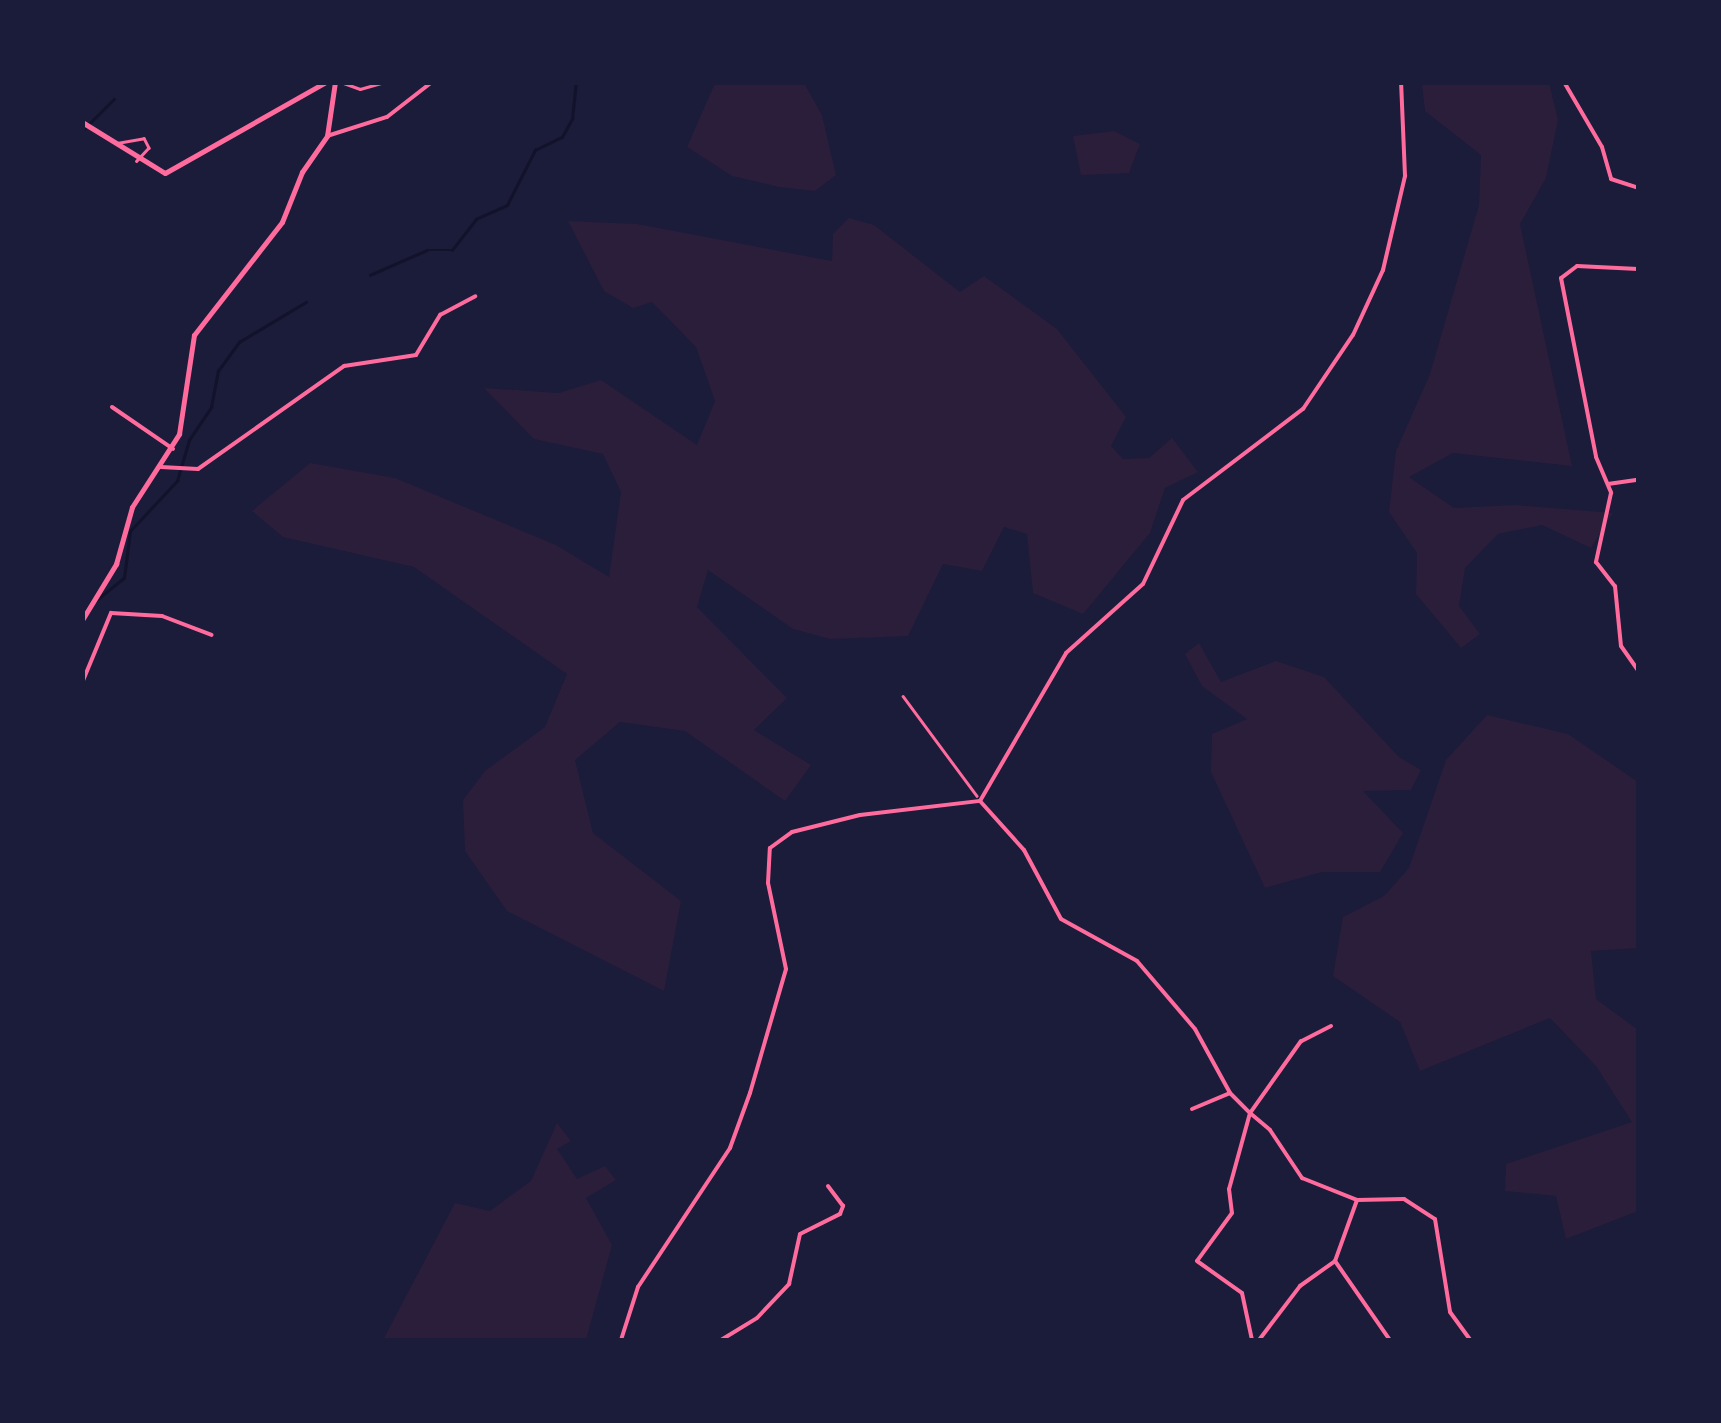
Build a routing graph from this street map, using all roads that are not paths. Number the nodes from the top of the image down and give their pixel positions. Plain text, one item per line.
1 (326, 82) edge
2 (338, 82) edge
3 (384, 82) edge
4 (432, 82) edge
5 (1401, 82) edge
6 (1564, 82) edge
7 (83, 122) edge
8 (327, 136) junction
9 (115, 143) junction
10 (138, 160) junction
11 (1638, 188) edge
12 (1638, 270) edge
13 (475, 296) dead end
14 (112, 407) dead end
15 (173, 449) junction
16 (161, 467) junction
17 (1638, 480) edge
18 (1608, 484) junction
19 (84, 616) edge
20 (212, 634) dead end
21 (1638, 670) edge
22 (82, 683) edge
23 (980, 801) junction
24 (1331, 1026) dead end
25 (1230, 1093) junction
26 (1192, 1109) dead end
27 (1250, 1114) junction
28 (828, 1186) dead end
29 (1357, 1200) junction
30 (1336, 1261) junction
31 (621, 1340) edge
32 (721, 1340) edge
33 (1256, 1340) edge
34 (1390, 1340) edge
35 (1470, 1340) edge

1 - 10 street
2 - 3 lane
2 - 8 street
4 - 8 street
5 - 23 street
6 - 11 street
7 - 9 street
8 - 15 street
9 - 10 street
9 - 10 lane
12 - 18 street
13 - 16 street
14 - 15 street
15 - 16 street
16 - 19 street
17 - 18 street
18 - 21 street
20 - 22 street
23 - 25 street
23 - 31 street
24 - 27 street
25 - 26 street
25 - 27 street
27 - 29 street
27 - 33 street
28 - 32 street
29 - 30 street
29 - 35 street
30 - 33 street
30 - 34 street

